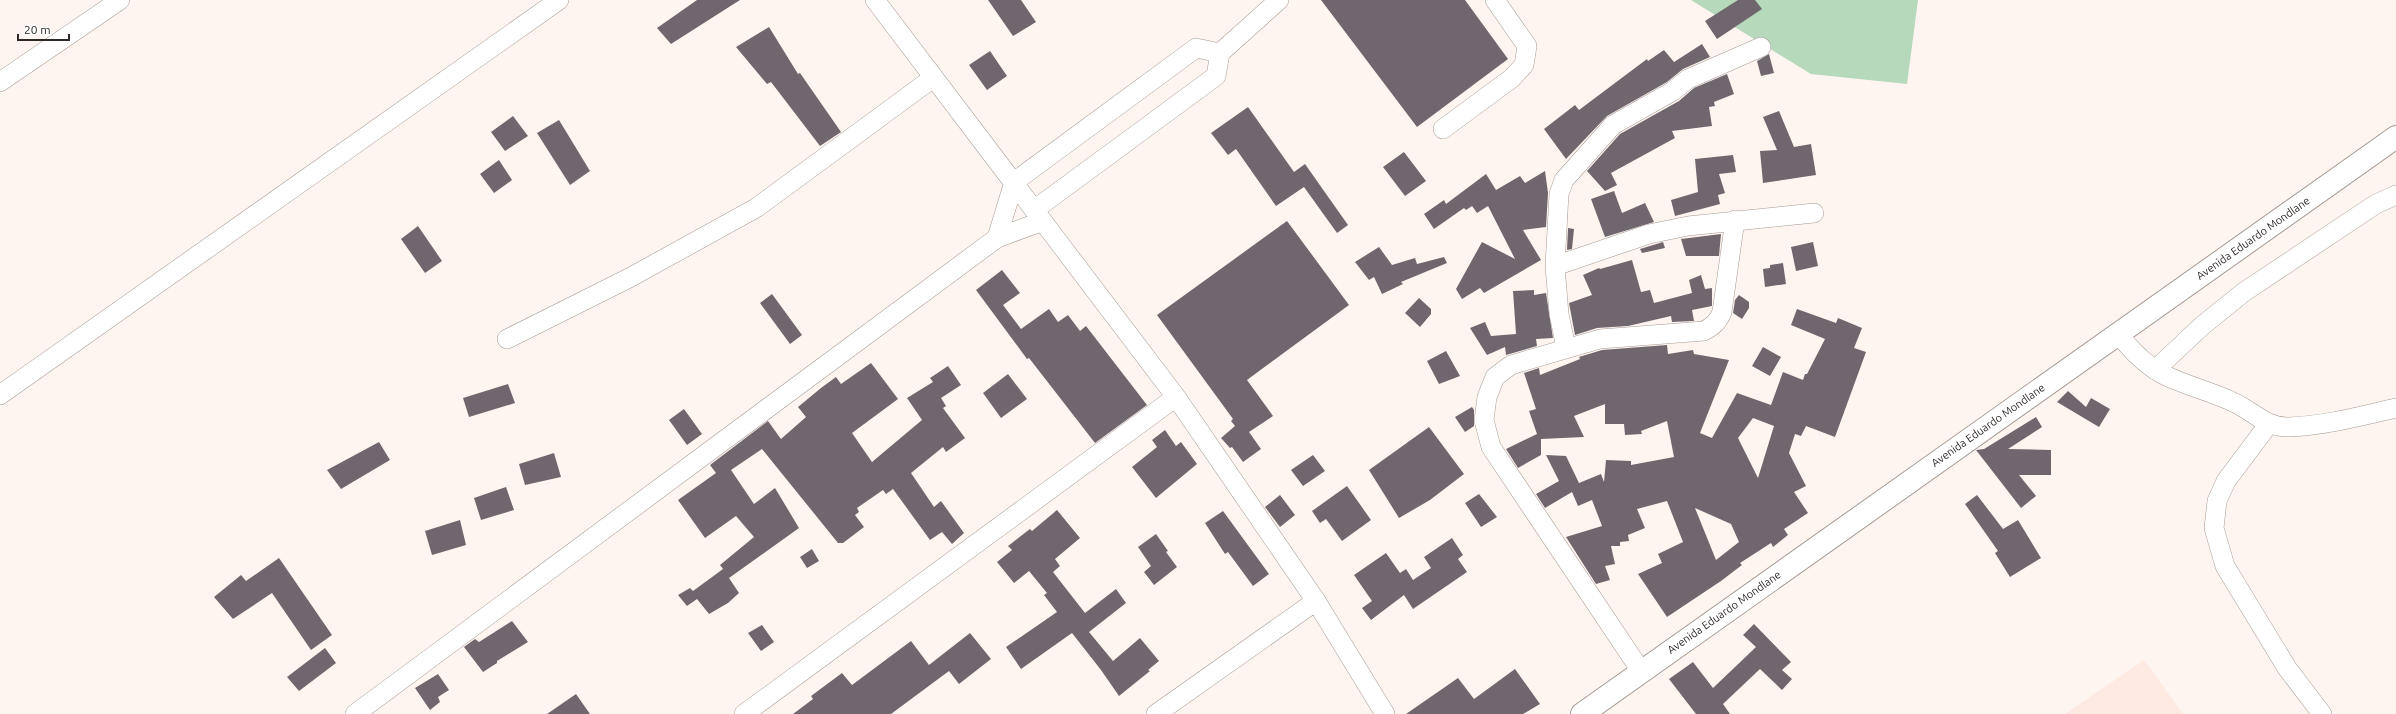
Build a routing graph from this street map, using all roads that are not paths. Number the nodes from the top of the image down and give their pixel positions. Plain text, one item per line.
1 (120, 0) edge
2 (559, 0) edge
3 (1279, 0) edge
4 (1495, 0) edge
5 (884, 3) edge
6 (1761, 47) dead end
7 (1220, 53) junction
8 (933, 78) junction
9 (0, 82) edge
10 (1443, 129) dead end
11 (2396, 137) edge
12 (1014, 182) junction
13 (2396, 195) edge
14 (1814, 213) dead end
15 (1038, 215) junction
16 (1735, 220) junction
17 (997, 238) junction
18 (1555, 266) junction
19 (2118, 333) junction
20 (506, 339) dead end
21 (1566, 348) junction
22 (2155, 370) junction
23 (0, 395) edge
24 (1176, 397) junction
25 (2396, 408) edge
26 (2268, 425) junction
27 (1316, 601) junction
28 (1641, 670) junction
29 (355, 714) edge
30 (744, 714) edge
31 (1156, 714) edge
32 (1385, 714) edge
33 (1582, 714) edge
34 (2322, 714) edge

1 - 9 street
2 - 23 street
3 - 7 street
4 - 10 street
5 - 8 street
6 - 18 street
7 - 12 street
7 - 15 street
8 - 12 street
8 - 20 street
11 - 19 main road, Avenida Eduardo Mondlane
12 - 15 street
12 - 17 street
13 - 22 street
14 - 16 street
15 - 17 street
15 - 24 street
16 - 18 street
16 - 21 street
17 - 29 street
18 - 21 street
19 - 22 street
19 - 28 main road, Avenida Eduardo Mondlane
21 - 28 street
22 - 26 street
24 - 27 street
24 - 30 street
25 - 26 street
26 - 34 street
27 - 31 street
27 - 32 street
28 - 33 main road, Avenida Eduardo Mondlane

